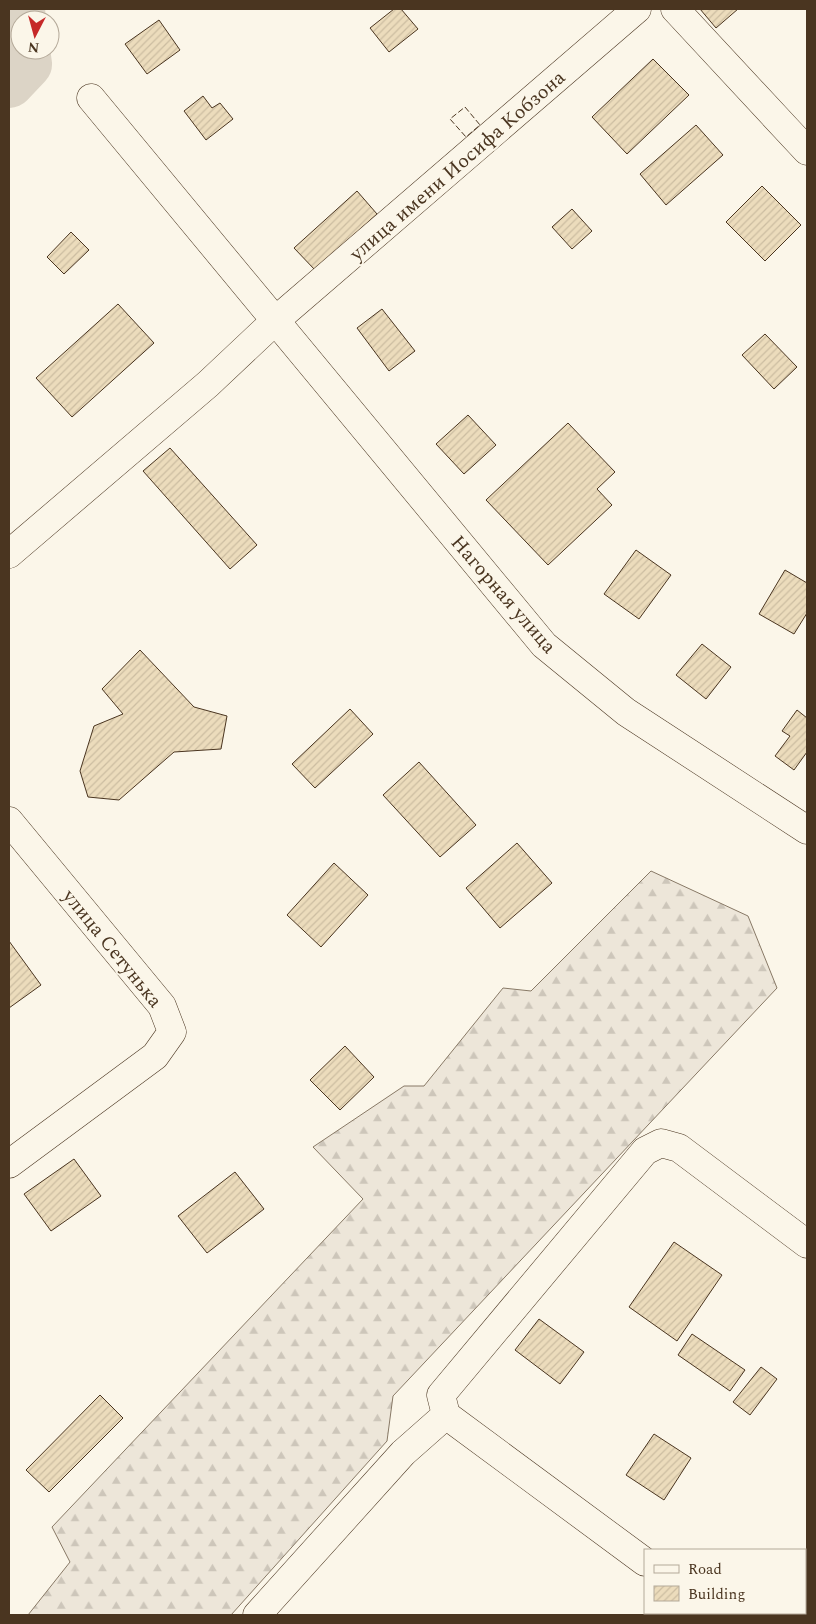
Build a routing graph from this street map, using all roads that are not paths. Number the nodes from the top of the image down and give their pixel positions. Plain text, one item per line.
1 (637, 9) edge
2 (675, 9) edge
3 (91, 98) dead end
4 (807, 151) edge
5 (276, 320) junction
6 (9, 554) edge
7 (9, 821) edge
8 (807, 830) edge
9 (9, 1164) edge
10 (807, 1244) edge
11 (446, 1415) junction
12 (644, 1561) edge
13 (257, 1615) edge

1 - 5 street, улица имени Иосифа Кобзона
2 - 4 street
3 - 5 street, Нагорная улица
5 - 6 street, улица имени Иосифа Кобзона
5 - 8 street, Нагорная улица
7 - 9 street, улица Сетунька
10 - 11 street
11 - 12 street
11 - 13 street

